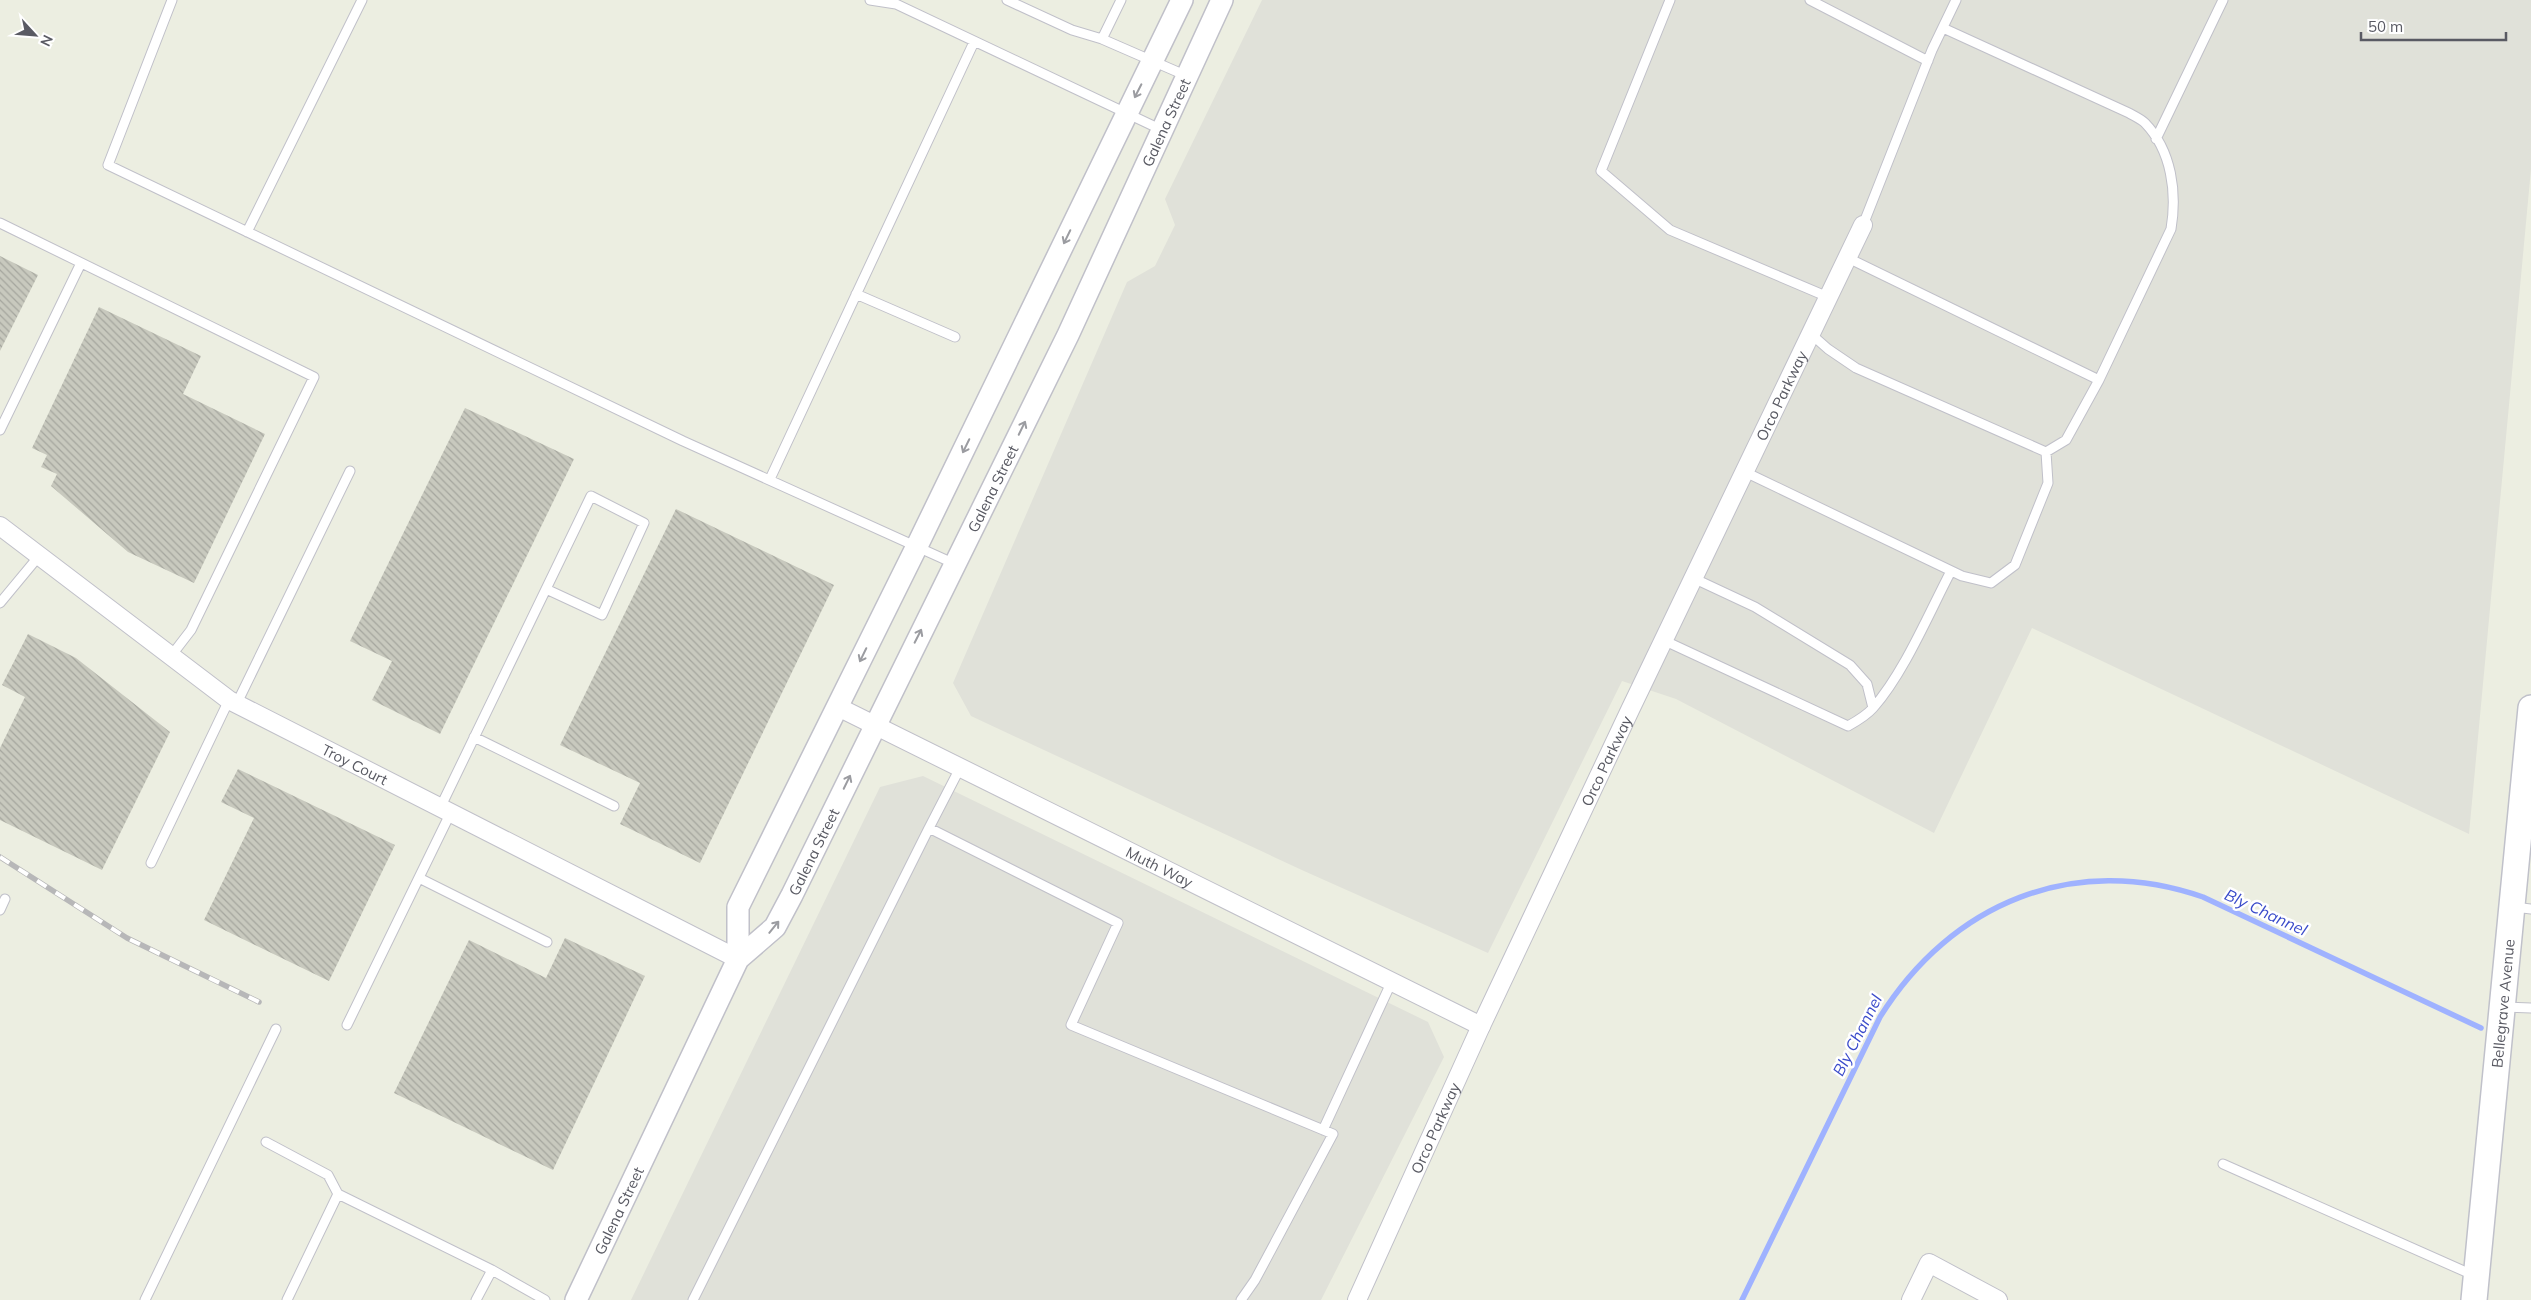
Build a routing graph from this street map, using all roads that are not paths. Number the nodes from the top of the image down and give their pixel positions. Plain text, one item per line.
1 (172, 0) edge
2 (362, 0) edge
3 (870, 0) edge
4 (1007, 0) edge
5 (1121, 0) edge
6 (1182, 0) edge
7 (1222, 0) edge
8 (1670, 0) edge
9 (1810, 0) edge
10 (1956, 0) edge
11 (2223, 0) edge
12 (1943, 28) junction
13 (1102, 39) junction
14 (974, 42) junction
15 (1928, 61) junction
16 (1153, 63) junction
17 (1187, 76) junction
18 (1127, 114) junction
19 (1162, 130) junction
20 (2156, 139) junction
21 (0, 223) edge
22 (1863, 225) joint
23 (247, 232) junction
24 (1848, 258) junction
25 (81, 263) junction
26 (856, 294) junction
27 (1828, 297) junction
28 (1811, 334) junction
29 (955, 337) dead end
30 (2099, 380) junction
31 (0, 430) edge
32 (2046, 452) junction
33 (350, 471) dead end
34 (1745, 472) junction
35 (770, 479) junction
36 (0, 526) edge
37 (917, 546) junction
38 (39, 556) junction
39 (954, 564) junction
40 (1951, 571) junction
41 (1693, 578) junction
42 (546, 589) junction
43 (0, 604) edge
44 (1663, 640) junction
45 (171, 656) junction
46 (233, 702) junction
47 (838, 707) junction
48 (1873, 708) junction
49 (2531, 708) edge
50 (874, 725) junction
51 (474, 737) junction
52 (960, 768) junction
53 (614, 806) dead end
54 (446, 809) junction
55 (928, 828) junction
56 (151, 863) dead end
57 (419, 878) junction
58 (5, 899) dead end
59 (2521, 908) edge
60 (0, 910) edge
61 (547, 942) dead end
62 (738, 959) junction
63 (1392, 981) junction
64 (2502, 1007) junction
65 (2531, 1008) edge
66 (347, 1024) dead end
67 (1481, 1026) junction
68 (276, 1030) dead end
69 (1324, 1130) junction
70 (266, 1142) dead end
71 (2223, 1164) dead end
72 (338, 1194) junction
73 (492, 1270) junction
74 (2475, 1288) edge
75 (144, 1300) edge
76 (287, 1300) edge
77 (476, 1300) edge
78 (545, 1300) edge
79 (576, 1300) edge
80 (694, 1300) edge
81 (1241, 1300) edge
82 (1358, 1300) edge
83 (1910, 1300) edge
84 (1998, 1300) edge

1 - 23 lane
2 - 23 lane
3 - 14 lane
4 - 13 lane
5 - 13 lane
6 - 16 street, Galena Street
7 - 17 street, Galena Street
8 - 27 lane
9 - 15 lane
10 - 12 lane
11 - 20 lane
12 - 15 lane
12 - 20 lane
13 - 16 lane
14 - 18 lane
14 - 26 lane
15 - 22 lane
16 - 17 lane
16 -> 18 street, Galena Street
17 - 19 street, Galena Street
18 - 19 lane
18 -> 37 street, Galena Street
39 -> 19 street, Galena Street
20 - 30 lane
21 - 25 lane
22 - 24 street, Orco Parkway
23 - 35 lane
24 - 27 street, Orco Parkway
24 - 30 lane
25 - 31 lane
25 - 45 lane
26 - 29 lane
26 - 35 lane
27 - 28 street, Orco Parkway
28 - 32 lane
28 - 34 street, Orco Parkway
30 - 32 lane
32 - 40 lane
33 - 46 lane
34 - 40 lane
34 - 41 street, Orco Parkway
35 - 37 lane
36 - 38 street, Troy Court
37 - 39 lane
37 -> 47 street, Galena Street
38 - 43 lane
38 - 45 street, Troy Court
50 -> 39 street, Galena Street
40 - 48 lane
41 - 44 street, Orco Parkway
41 - 48 lane
42 - 42 lane
42 - 51 lane
44 - 48 lane
44 - 67 street, Orco Parkway
45 - 46 street, Troy Court
46 - 54 street, Troy Court
46 - 56 lane
47 - 50 street, Muth Way
47 - 62 street, Galena Street
49 - 59 main road, Bellegrave Avenue
50 - 52 street, Muth Way
62 -> 50 street, Galena Street
51 - 53 lane
51 - 54 lane
52 - 55 lane
52 - 63 street, Muth Way
54 - 57 lane
54 - 62 street, Troy Court
55 - 69 lane
55 - 80 lane
57 - 61 lane
57 - 66 lane
58 - 60 lane
59 - 64 main road, Bellegrave Avenue
62 - 79 street, Galena Street
63 - 67 street, Muth Way
63 - 69 lane
64 - 65 lane
64 - 74 main road, Bellegrave Avenue
67 - 82 street, Orco Parkway
68 - 75 lane
69 - 81 lane
70 - 72 lane
71 - 74 lane
72 - 73 lane
72 - 76 lane
73 - 77 lane
73 - 78 lane
83 - 84 street

